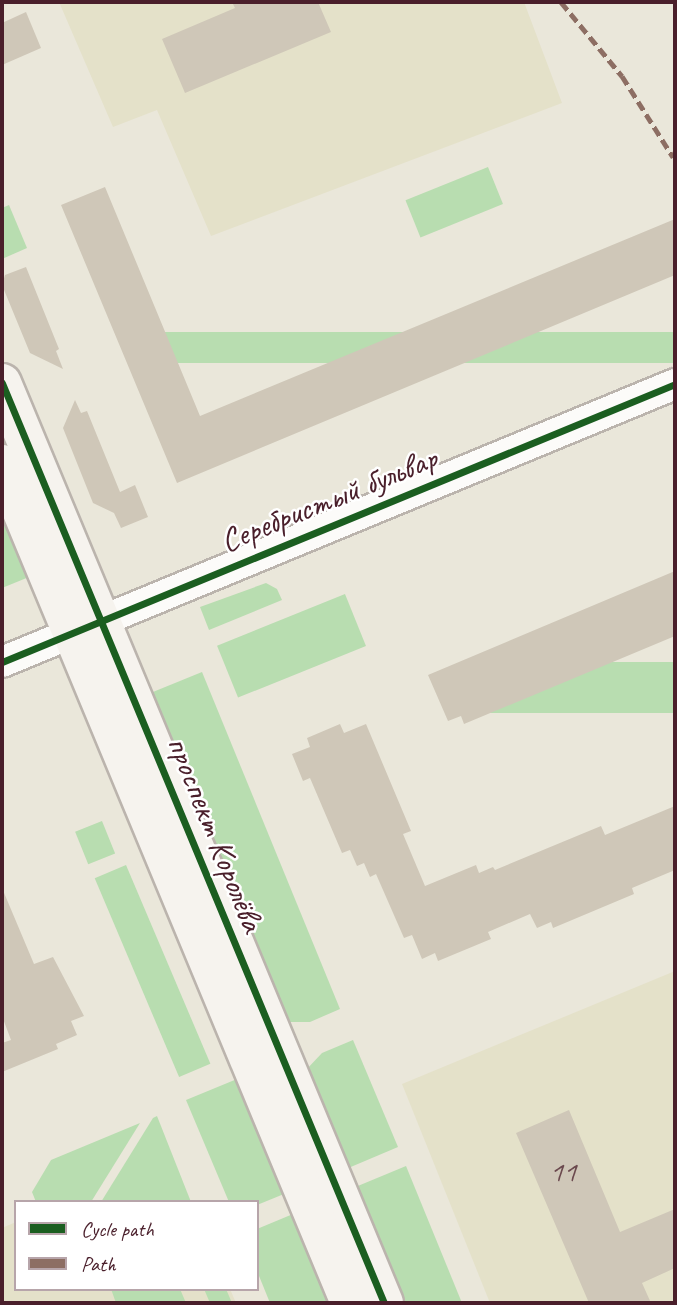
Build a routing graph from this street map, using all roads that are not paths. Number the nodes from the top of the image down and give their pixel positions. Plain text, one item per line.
1 (2, 383) edge
2 (675, 384) edge
3 (2, 464) edge
4 (86, 627) junction
5 (2, 662) edge
6 (349, 1303) edge
7 (384, 1303) edge

1 - 4 street, проспект Королёва
2 - 4 street, Серебристый бульвар
3 - 4 street, проспект Королёва
4 - 5 street, Серебристый бульвар
4 - 6 street, проспект Королёва
4 - 7 street, проспект Королёва

